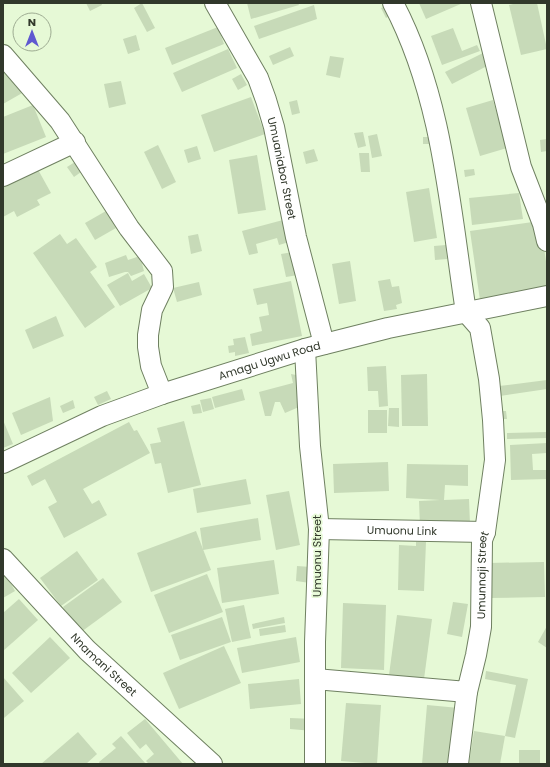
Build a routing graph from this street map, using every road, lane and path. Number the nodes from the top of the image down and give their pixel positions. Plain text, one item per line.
1 (215, 3) edge
2 (393, 3) edge
3 (481, 3) edge
4 (3, 55) edge
5 (75, 142) junction
6 (3, 176) edge
7 (547, 241) edge
8 (547, 296) edge
9 (466, 312) junction
10 (314, 346) junction
11 (162, 394) junction
12 (3, 463) edge
13 (319, 529) junction
14 (485, 532) junction
15 (3, 559) edge
16 (315, 679) junction
17 (467, 692) junction
18 (211, 764) edge
19 (316, 764) edge
20 (458, 764) edge

1 - 10 street, Umuaniabor Street
2 - 9 street
3 - 7 street
4 - 5 street
5 - 6 street
5 - 11 street
8 - 9 street, Amagu Ugwu Road
9 - 10 street, Amagu Ugwu Road
9 - 14 street, Umunnaji Street
10 - 11 street, Amagu Ugwu Road
10 - 13 street, Umuonu Street
11 - 12 street, Amagu Ugwu Road
13 - 14 street, Umuonu Link
13 - 16 street, Umuonu Street
14 - 17 street, Umunnaji Street
15 - 18 street, Nnamani Street
16 - 17 street
16 - 19 street, Umuonu Street
17 - 20 street, Umunnaji Street

